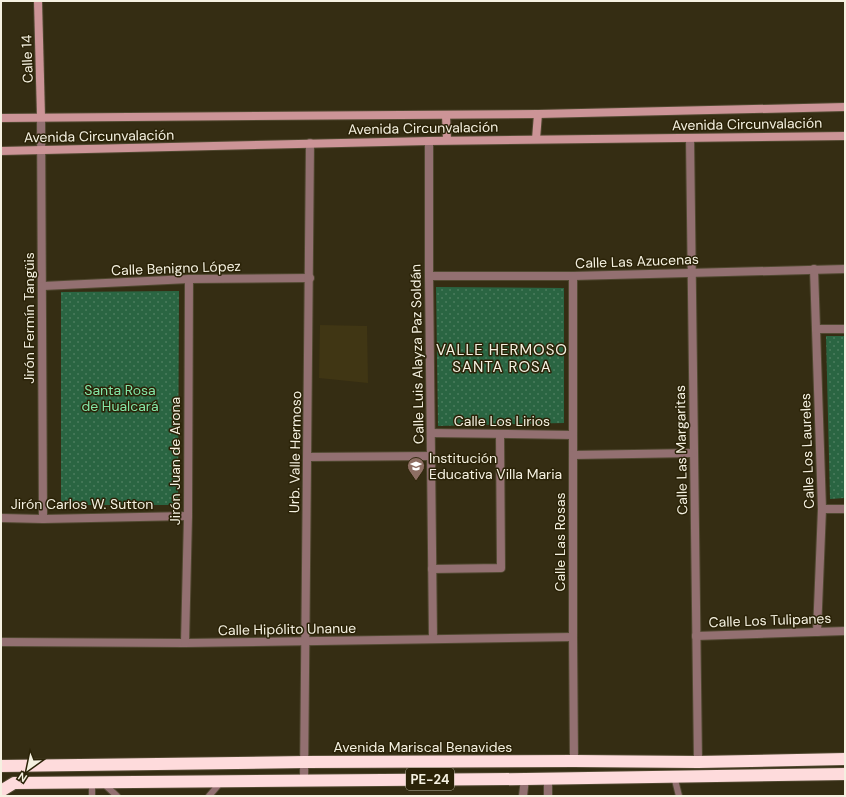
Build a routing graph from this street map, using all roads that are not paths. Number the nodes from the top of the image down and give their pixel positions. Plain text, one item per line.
1 (38, 1) edge
2 (845, 107) edge
3 (538, 114) junction
4 (446, 115) junction
5 (41, 117) junction
6 (1, 118) edge
7 (845, 136) edge
8 (690, 138) junction
9 (448, 140) junction
10 (536, 140) junction
11 (429, 141) junction
12 (310, 143) junction
13 (41, 150) junction
14 (1, 151) edge
15 (814, 269) junction
16 (845, 269) edge
17 (692, 272) junction
18 (429, 276) junction
19 (573, 276) junction
20 (310, 278) junction
21 (190, 280) junction
22 (43, 286) junction
23 (816, 329) junction
24 (845, 329) edge
25 (431, 433) junction
26 (500, 434) junction
27 (573, 435) junction
28 (694, 453) junction
29 (573, 455) junction
30 (431, 456) junction
31 (308, 457) junction
32 (822, 509) junction
33 (845, 509) edge
34 (188, 516) junction
35 (1, 518) edge
36 (43, 519) junction
37 (432, 569) junction
38 (845, 631) edge
39 (817, 632) junction
40 (696, 636) junction
41 (572, 637) junction
42 (433, 639) junction
43 (1, 642) edge
44 (305, 642) junction
45 (185, 643) junction
46 (845, 759) edge
47 (574, 761) junction
48 (305, 762) junction
49 (698, 762) junction
50 (1, 766) edge
51 (845, 774) edge
52 (674, 776) junction
53 (548, 778) junction
54 (525, 779) junction
55 (304, 780) junction
56 (222, 781) junction
57 (97, 782) junction
58 (1, 791) edge
59 (92, 796) edge
60 (117, 796) edge
61 (209, 796) edge
62 (523, 796) edge
63 (548, 796) edge
64 (679, 796) edge

1 - 5 street, Calle 14
2 - 3 street, Avenida Circunvalación
3 - 4 street, Avenida Circunvalación
3 - 10 street
4 - 5 street, Avenida Circunvalación
4 - 9 street
5 - 6 street, Avenida Circunvalación
5 - 13 street, Jirón Fermín Tangüis
7 - 8 street, Avenida Circunvalación
8 - 10 street, Avenida Circunvalación
8 - 17 street, Calle Las Margaritas
9 - 10 street, Avenida Circunvalación
9 - 11 street, Avenida Circunvalación
11 - 12 street, Avenida Circunvalación
11 - 18 street, Calle Luis Alayza Paz Soldán
12 - 13 street, Avenida Circunvalación
12 - 20 street, Urb. Valle Hermoso
13 - 14 street, Avenida Circunvalación
13 - 22 street, Jirón Fermín Tangüis
15 - 16 street, Calle Las Azucenas
15 - 17 street, Calle Las Azucenas
15 - 23 street, Calle Los Laureles
17 - 19 street, Calle Las Azucenas
17 - 28 street, Calle Las Margaritas
18 - 19 street, Calle Las Azucenas
18 - 25 street, Calle Luis Alayza Paz Soldán
19 - 27 street, Calle Las Rosas
20 - 21 street, Calle Benigno López
20 - 31 street, Urb. Valle Hermoso
21 - 22 street, Calle Benigno López
21 - 34 street, Jirón Juan de Arona
22 - 36 street, Jirón Fermín Tangüis
23 - 24 street
23 - 32 street, Calle Los Laureles
25 - 26 street, Calle Los Lirios
25 - 30 street, Calle Luis Alayza Paz Soldán
26 - 27 street, Calle Los Lirios
26 - 37 street
27 - 29 street, Calle Las Rosas
28 - 29 street
28 - 40 street, Calle Las Margaritas
29 - 41 street, Calle Las Rosas
30 - 31 street
30 - 37 street, Calle Luis Alayza Paz Soldán
31 - 44 street, Urb. Valle Hermoso
32 - 33 street
32 - 39 street, Calle Los Laureles
34 - 36 street, Jirón Carlos W. Sutton
34 - 45 street, Jirón Juan de Arona
35 - 36 street, Jirón Carlos W. Sutton
37 - 42 street, Calle Luis Alayza Paz Soldán
38 - 39 street, Calle Los Tulipanes
39 - 40 street, Calle Los Tulipanes
40 - 49 street, Calle Las Margaritas
41 - 42 street, Calle Hipólito Unanue
41 - 47 street, Calle Las Rosas
42 - 44 street, Calle Hipólito Unanue
43 - 45 street, Calle Hipólito Unanue
44 - 45 street, Calle Hipólito Unanue
44 - 48 street, Urb. Valle Hermoso
46 - 49 highway, Avenida Mariscal Benavides / PE-24
47 - 48 highway, Avenida Mariscal Benavides / PE-24
47 - 49 highway, Avenida Mariscal Benavides / PE-24
48 - 50 highway, Avenida Mariscal Benavides / PE-24
48 - 55 street, Urb. Valle Hermoso
51 - 52 highway, PE-24
52 - 53 highway, PE-24
52 - 64 lane
53 - 54 highway, PE-24
53 - 63 street
54 - 55 highway, PE-24
54 - 62 street
55 - 56 highway, PE-24
56 - 57 highway, PE-24
56 - 61 lane
57 - 58 highway, PE-24
57 - 59 lane
57 - 60 lane

